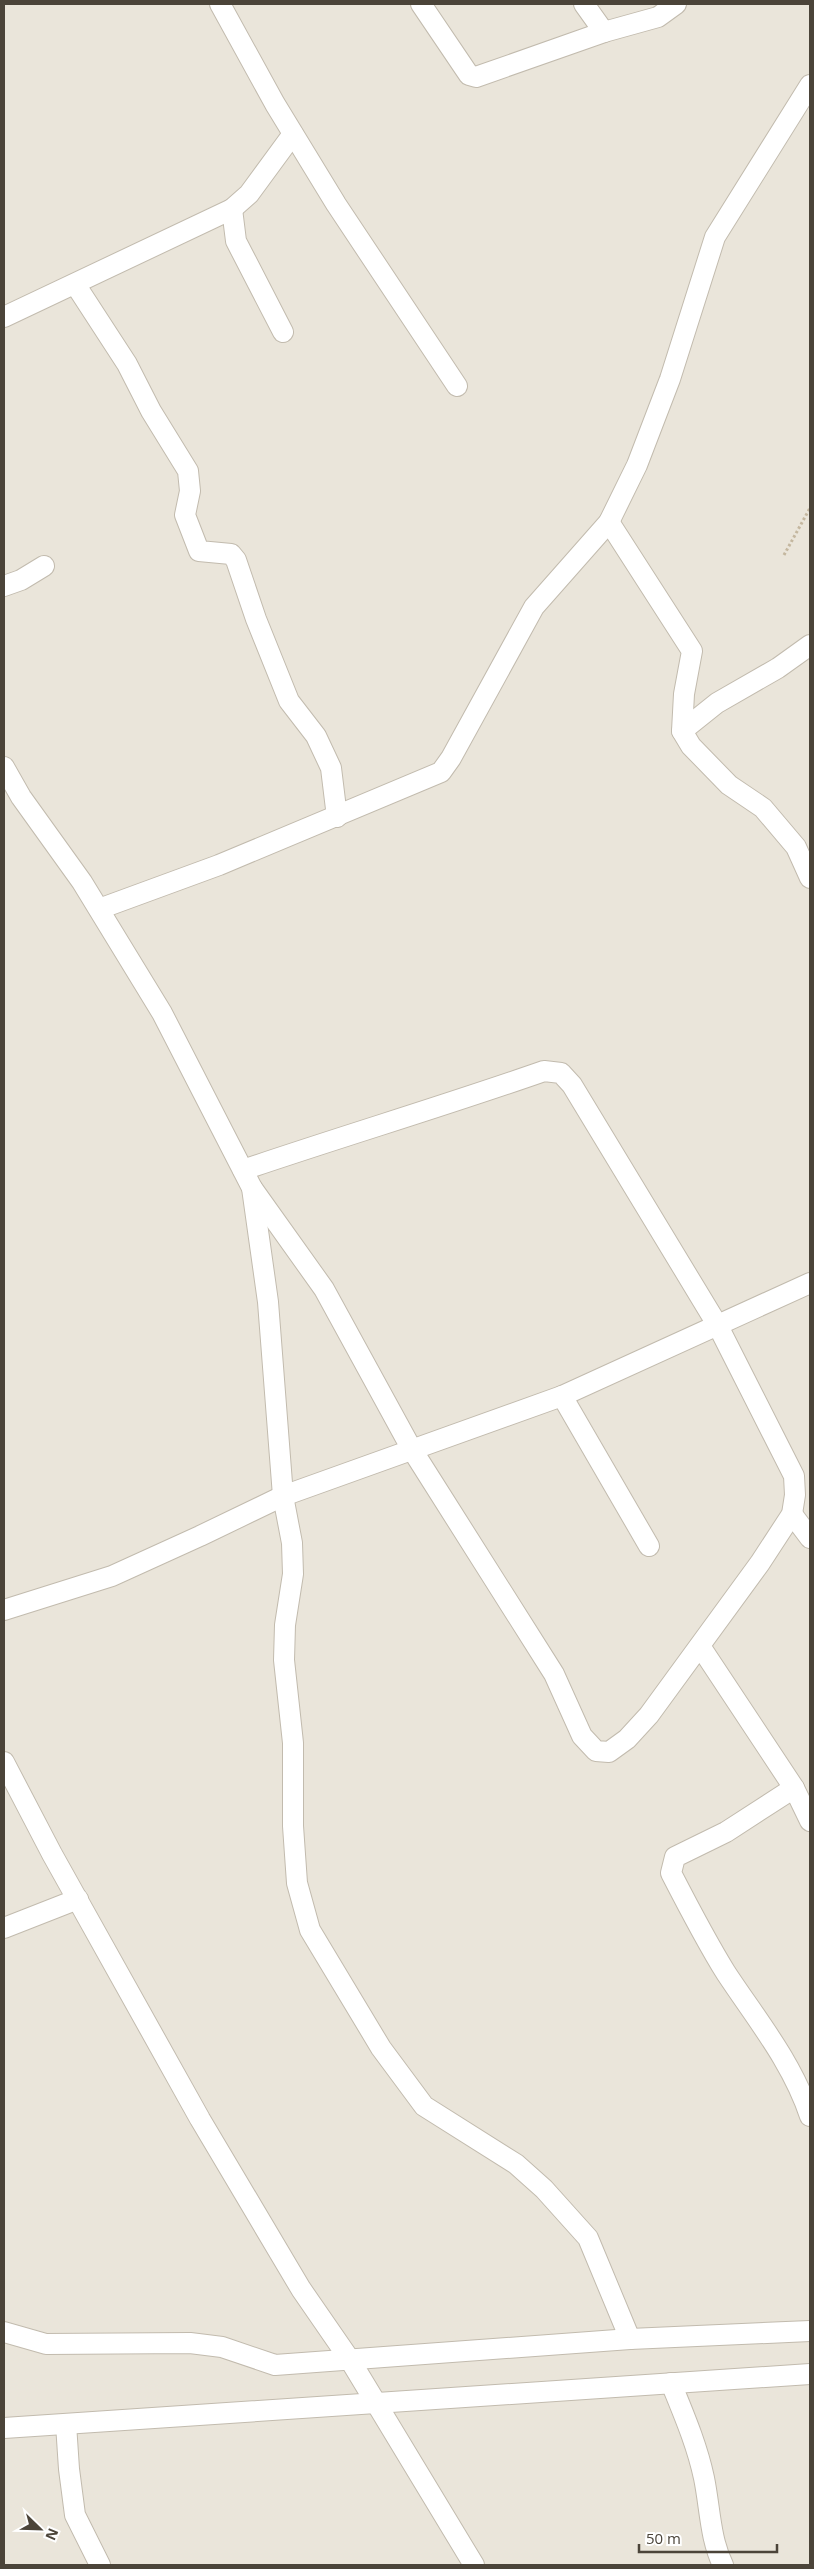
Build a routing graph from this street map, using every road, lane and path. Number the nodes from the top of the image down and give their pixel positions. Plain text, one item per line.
1 (220, 4) edge
2 (421, 4) edge
3 (584, 4) edge
4 (676, 4) edge
5 (604, 32) junction
6 (810, 85) edge
7 (293, 134) junction
8 (232, 209) junction
9 (75, 284) junction
10 (6, 311) edge
11 (283, 332) dead end
12 (457, 386) dead end
13 (810, 508) edge
14 (609, 522) junction
15 (784, 554) dead end
16 (44, 566) dead end
17 (4, 586) edge
18 (810, 645) edge
19 (682, 731) junction
20 (4, 767) edge
21 (337, 817) junction
22 (810, 878) edge
23 (99, 909) junction
24 (243, 1170) junction
25 (252, 1188) junction
26 (810, 1283) edge
27 (718, 1326) junction
28 (562, 1396) junction
29 (411, 1448) junction
30 (283, 1496) junction
31 (792, 1514) junction
32 (810, 1538) edge
33 (649, 1546) dead end
34 (4, 1610) edge
35 (700, 1646) junction
36 (4, 1762) edge
37 (794, 1788) junction
38 (810, 1821) edge
39 (78, 1899) junction
40 (4, 1928) edge
41 (810, 2116) edge
42 (810, 2331) edge
43 (4, 2332) edge
44 (630, 2339) junction
45 (350, 2360) junction
46 (810, 2374) edge
47 (670, 2383) junction
48 (377, 2404) junction
49 (66, 2424) junction
50 (4, 2428) edge
51 (100, 2565) edge
52 (474, 2565) edge
53 (723, 2565) edge

1 - 7 street
2 - 5 street
3 - 5 street
4 - 5 street
6 - 14 street
7 - 8 street
7 - 12 street
8 - 9 street
8 - 11 street
9 - 10 street
9 - 21 street
13 - 15 path
14 - 19 street
14 - 21 street
16 - 17 street
18 - 19 street
19 - 22 street
20 - 23 street
21 - 23 street
23 - 24 street
24 - 25 street
24 - 27 street
25 - 29 street
25 - 30 street
26 - 27 street
27 - 28 street
27 - 31 street
28 - 29 street
28 - 33 street
29 - 30 street
29 - 35 street
30 - 34 street
30 - 44 street
31 - 32 street
31 - 35 street
35 - 37 street
36 - 39 street
37 - 38 street
37 - 41 street
39 - 40 street
39 - 45 street
42 - 44 street
43 - 45 street
44 - 45 street
45 - 48 street
46 - 47 street
47 - 48 street
47 - 53 street
48 - 49 street
48 - 52 street
49 - 50 street
49 - 51 street

